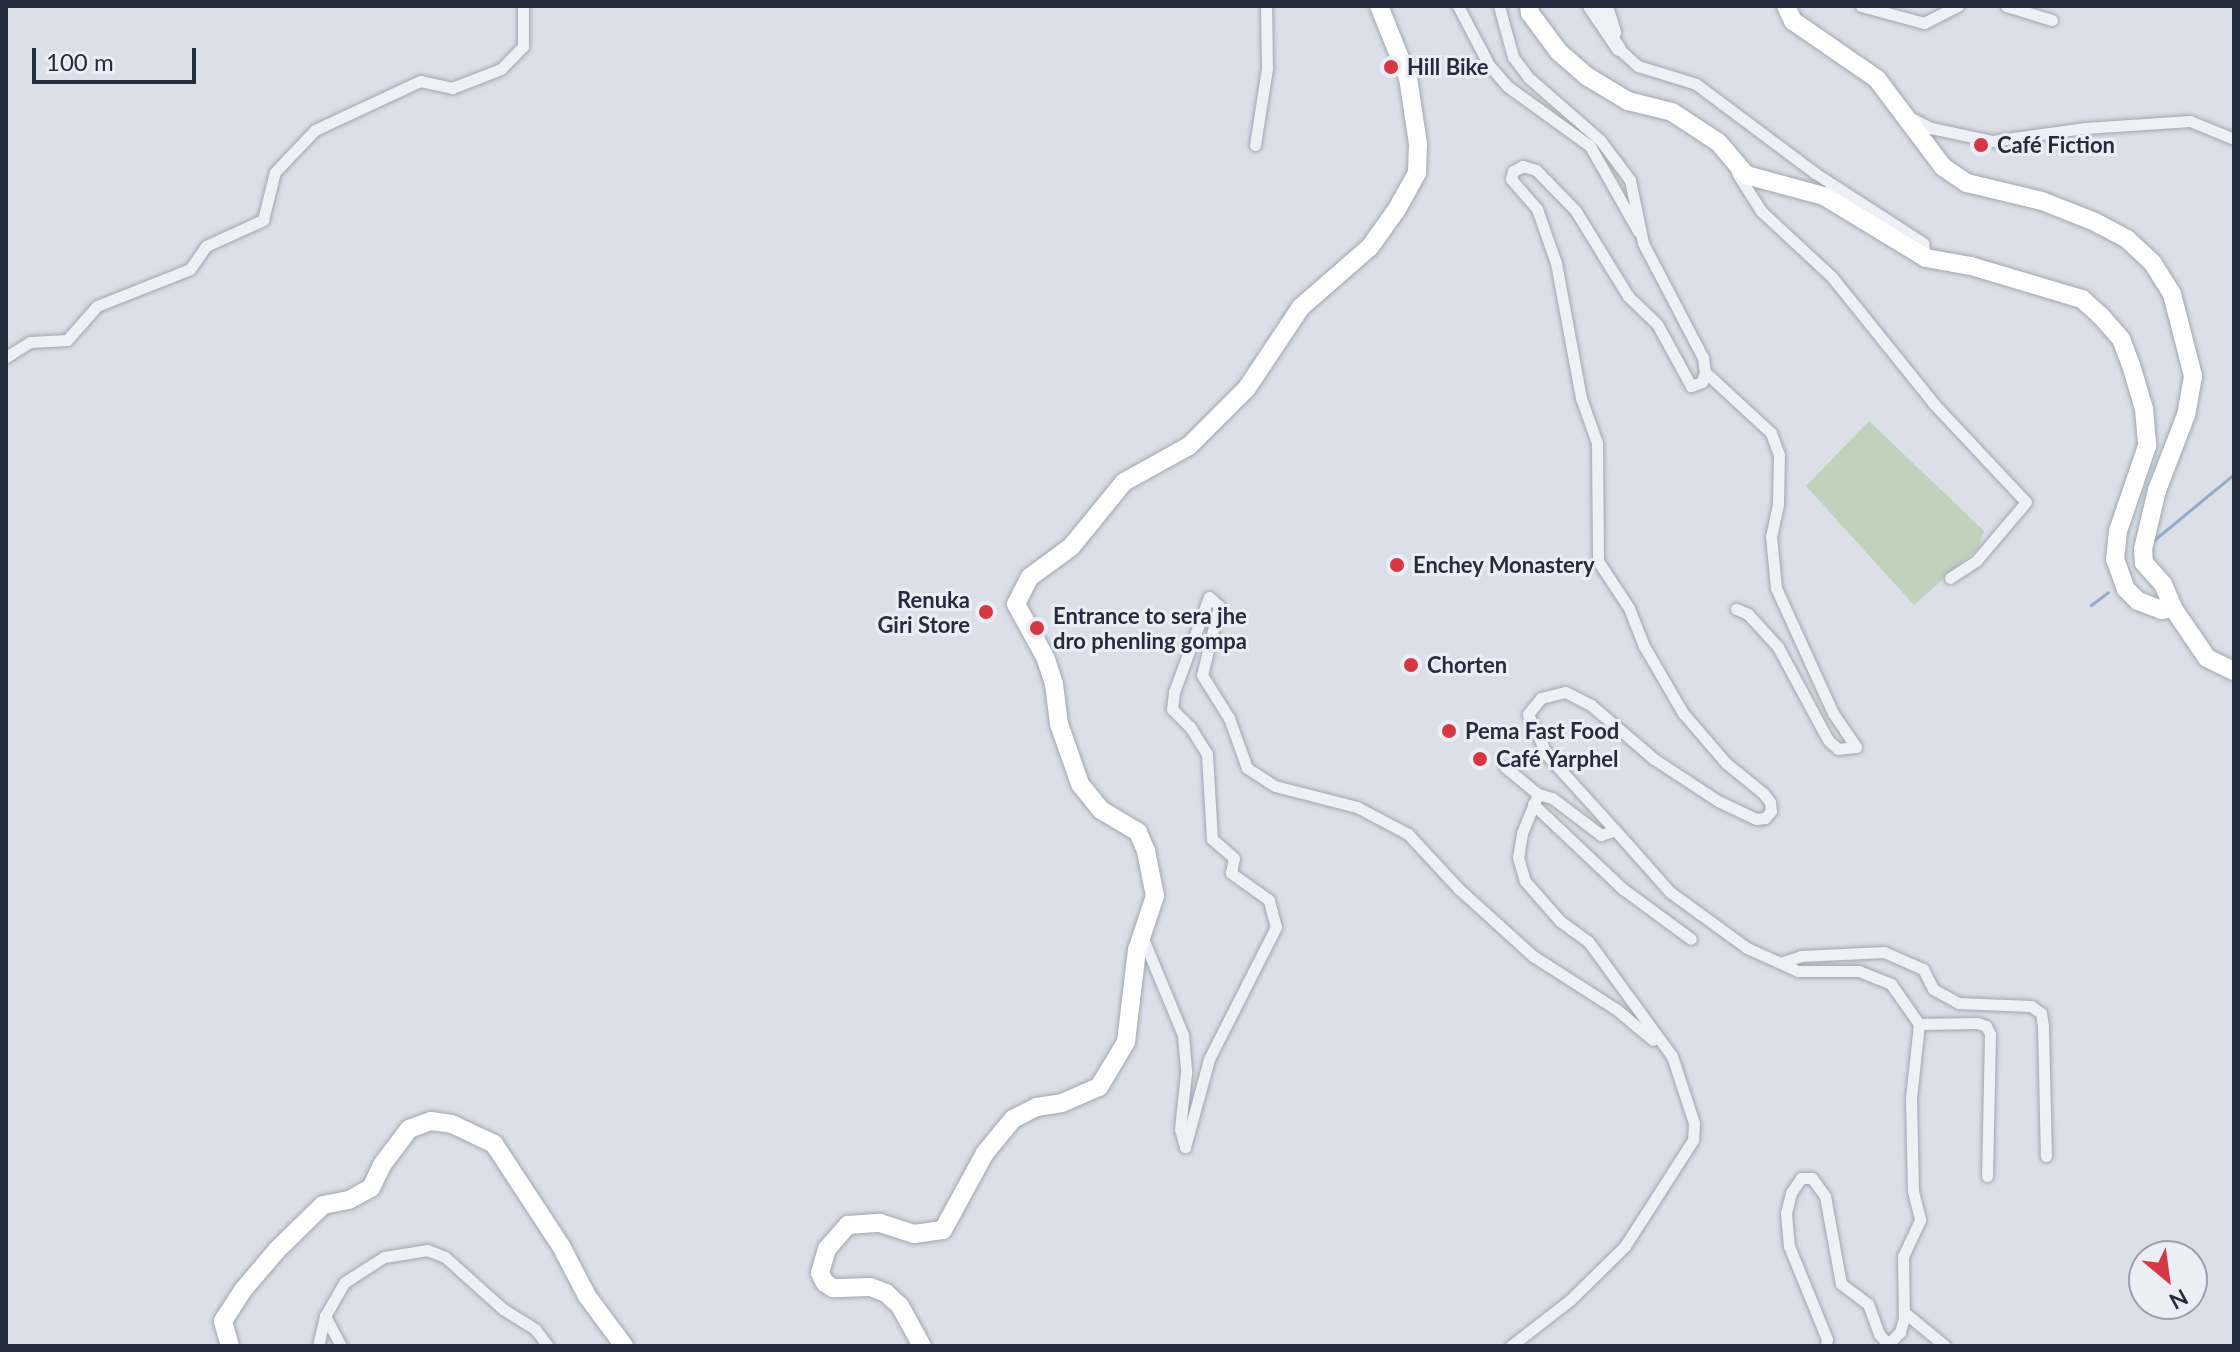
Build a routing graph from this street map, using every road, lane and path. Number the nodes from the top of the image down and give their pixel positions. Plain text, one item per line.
1 (523, 6) edge
2 (1266, 6) edge
3 (1379, 6) edge
4 (1458, 6) edge
5 (1499, 6) edge
6 (1529, 6) edge
7 (1590, 6) edge
8 (1606, 6) edge
9 (1786, 6) edge
10 (1861, 6) edge
11 (1958, 6) edge
12 (2006, 6) edge
13 (2052, 20) dead end
14 (1619, 49) junction
15 (1513, 57) junction
16 (1507, 86) junction
17 (1903, 114) junction
18 (2234, 139) edge
19 (1255, 145) dead end
20 (1727, 157) junction
21 (1643, 243) junction
22 (1926, 258) junction
23 (6, 357) edge
24 (1705, 372) junction
25 (1950, 578) dead end
26 (2173, 608) junction
27 (1736, 609) dead end
28 (2234, 671) edge
29 (1505, 767) dead end
30 (1536, 799) junction
31 (1615, 830) junction
32 (1142, 936) junction
33 (1691, 939) dead end
34 (1783, 962) junction
35 (1919, 1024) junction
36 (1672, 1056) junction
37 (2046, 1156) dead end
38 (1987, 1176) dead end
39 (1904, 1312) junction
40 (325, 1316) junction
41 (230, 1346) edge
42 (318, 1346) edge
43 (341, 1346) edge
44 (548, 1346) edge
45 (624, 1346) edge
46 (922, 1346) edge
47 (1511, 1346) edge
48 (1826, 1346) edge
49 (1945, 1346) edge

1 - 23 street
2 - 19 street
3 - 32 main road
4 - 16 street
5 - 15 street
6 - 20 main road
7 - 14 street
8 - 14 street
9 - 17 main road
10 - 11 street
12 - 13 street
14 - 22 street
15 - 16 street
15 - 21 street
16 - 21 street
17 - 18 street
17 - 26 main road
20 - 22 main road
20 - 25 street
21 - 24 street
22 - 26 main road
24 - 27 street
24 - 31 street
26 - 28 main road
29 - 30 street
30 - 31 street
30 - 33 street
30 - 36 street
31 - 34 street
32 - 36 street
32 - 46 main road
34 - 35 street
34 - 37 street
35 - 38 street
35 - 39 street
36 - 47 street
39 - 48 street
39 - 49 street
40 - 42 street
40 - 43 street
40 - 44 street
41 - 45 main road

